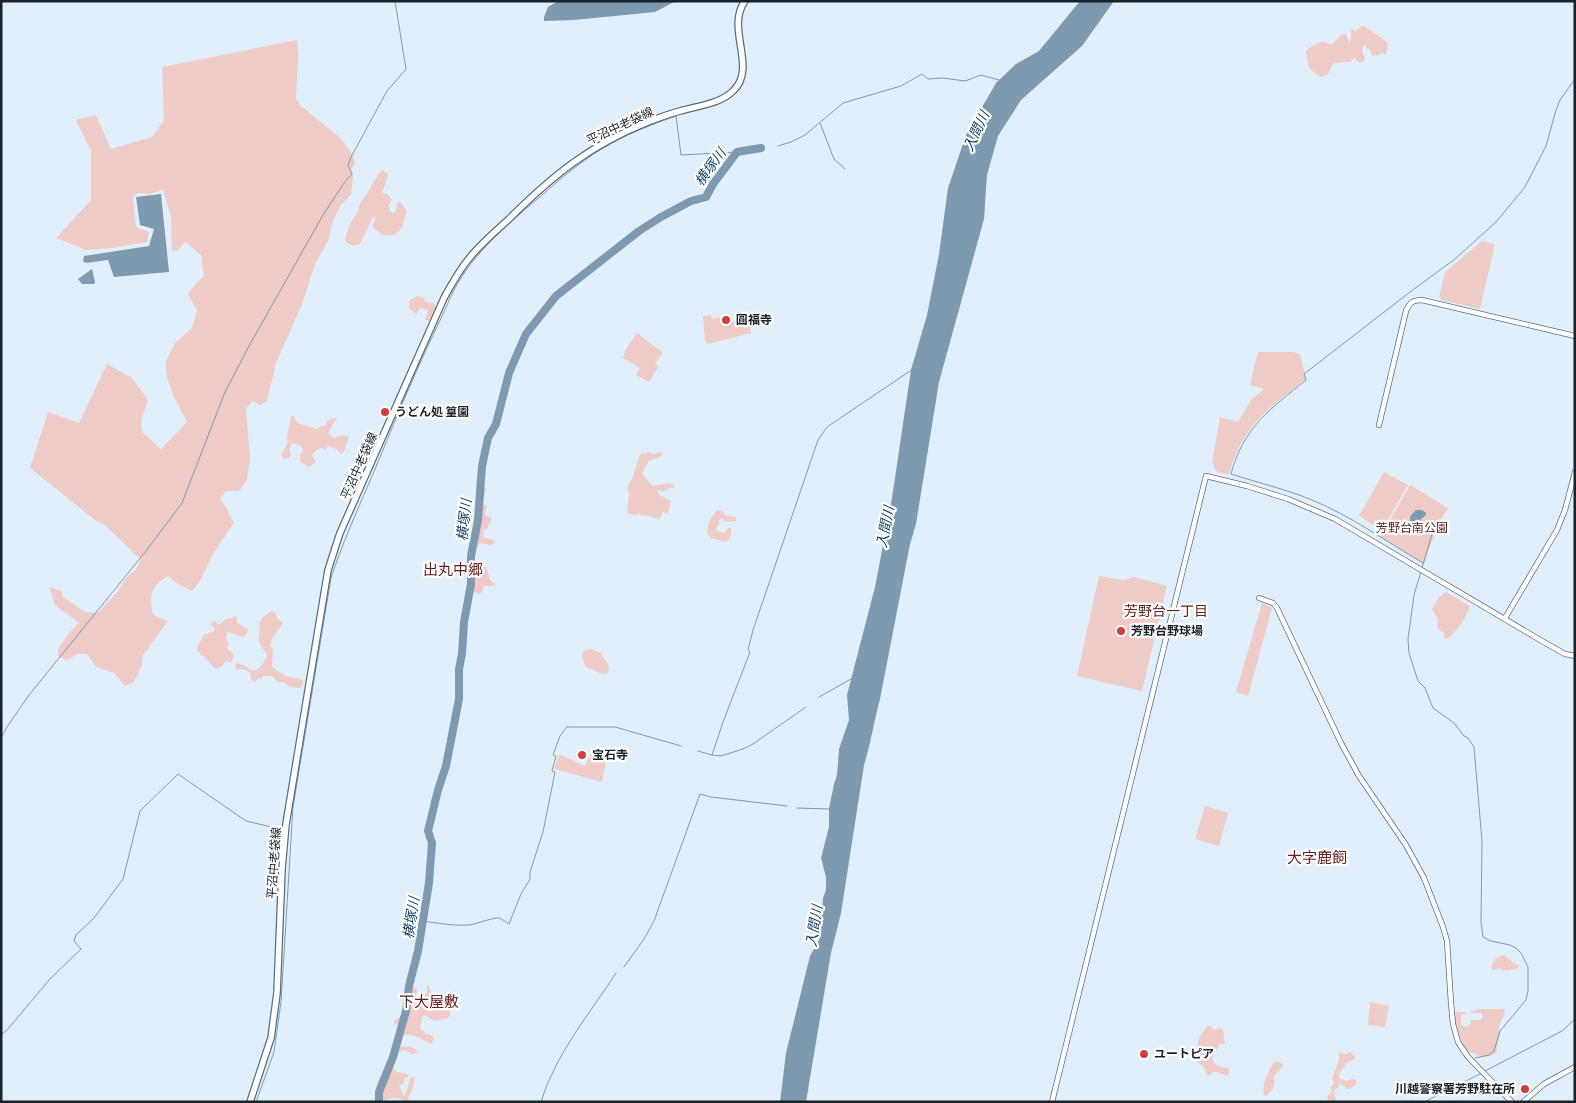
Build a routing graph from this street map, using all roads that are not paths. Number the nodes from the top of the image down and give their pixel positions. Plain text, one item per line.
1 (745, 1) edge
2 (1575, 336) edge
3 (1379, 425) dead end
4 (1575, 472) edge
5 (1259, 598) dead end
6 (1505, 618) junction
7 (1575, 656) edge
8 (1575, 1067) edge
9 (250, 1102) edge
10 (1052, 1102) edge
11 (1512, 1102) edge
12 (1523, 1102) edge

1 - 9 main road, 平沼中老袋線
2 - 3 street
4 - 6 street
5 - 11 street
6 - 7 street
6 - 10 street
8 - 12 street

